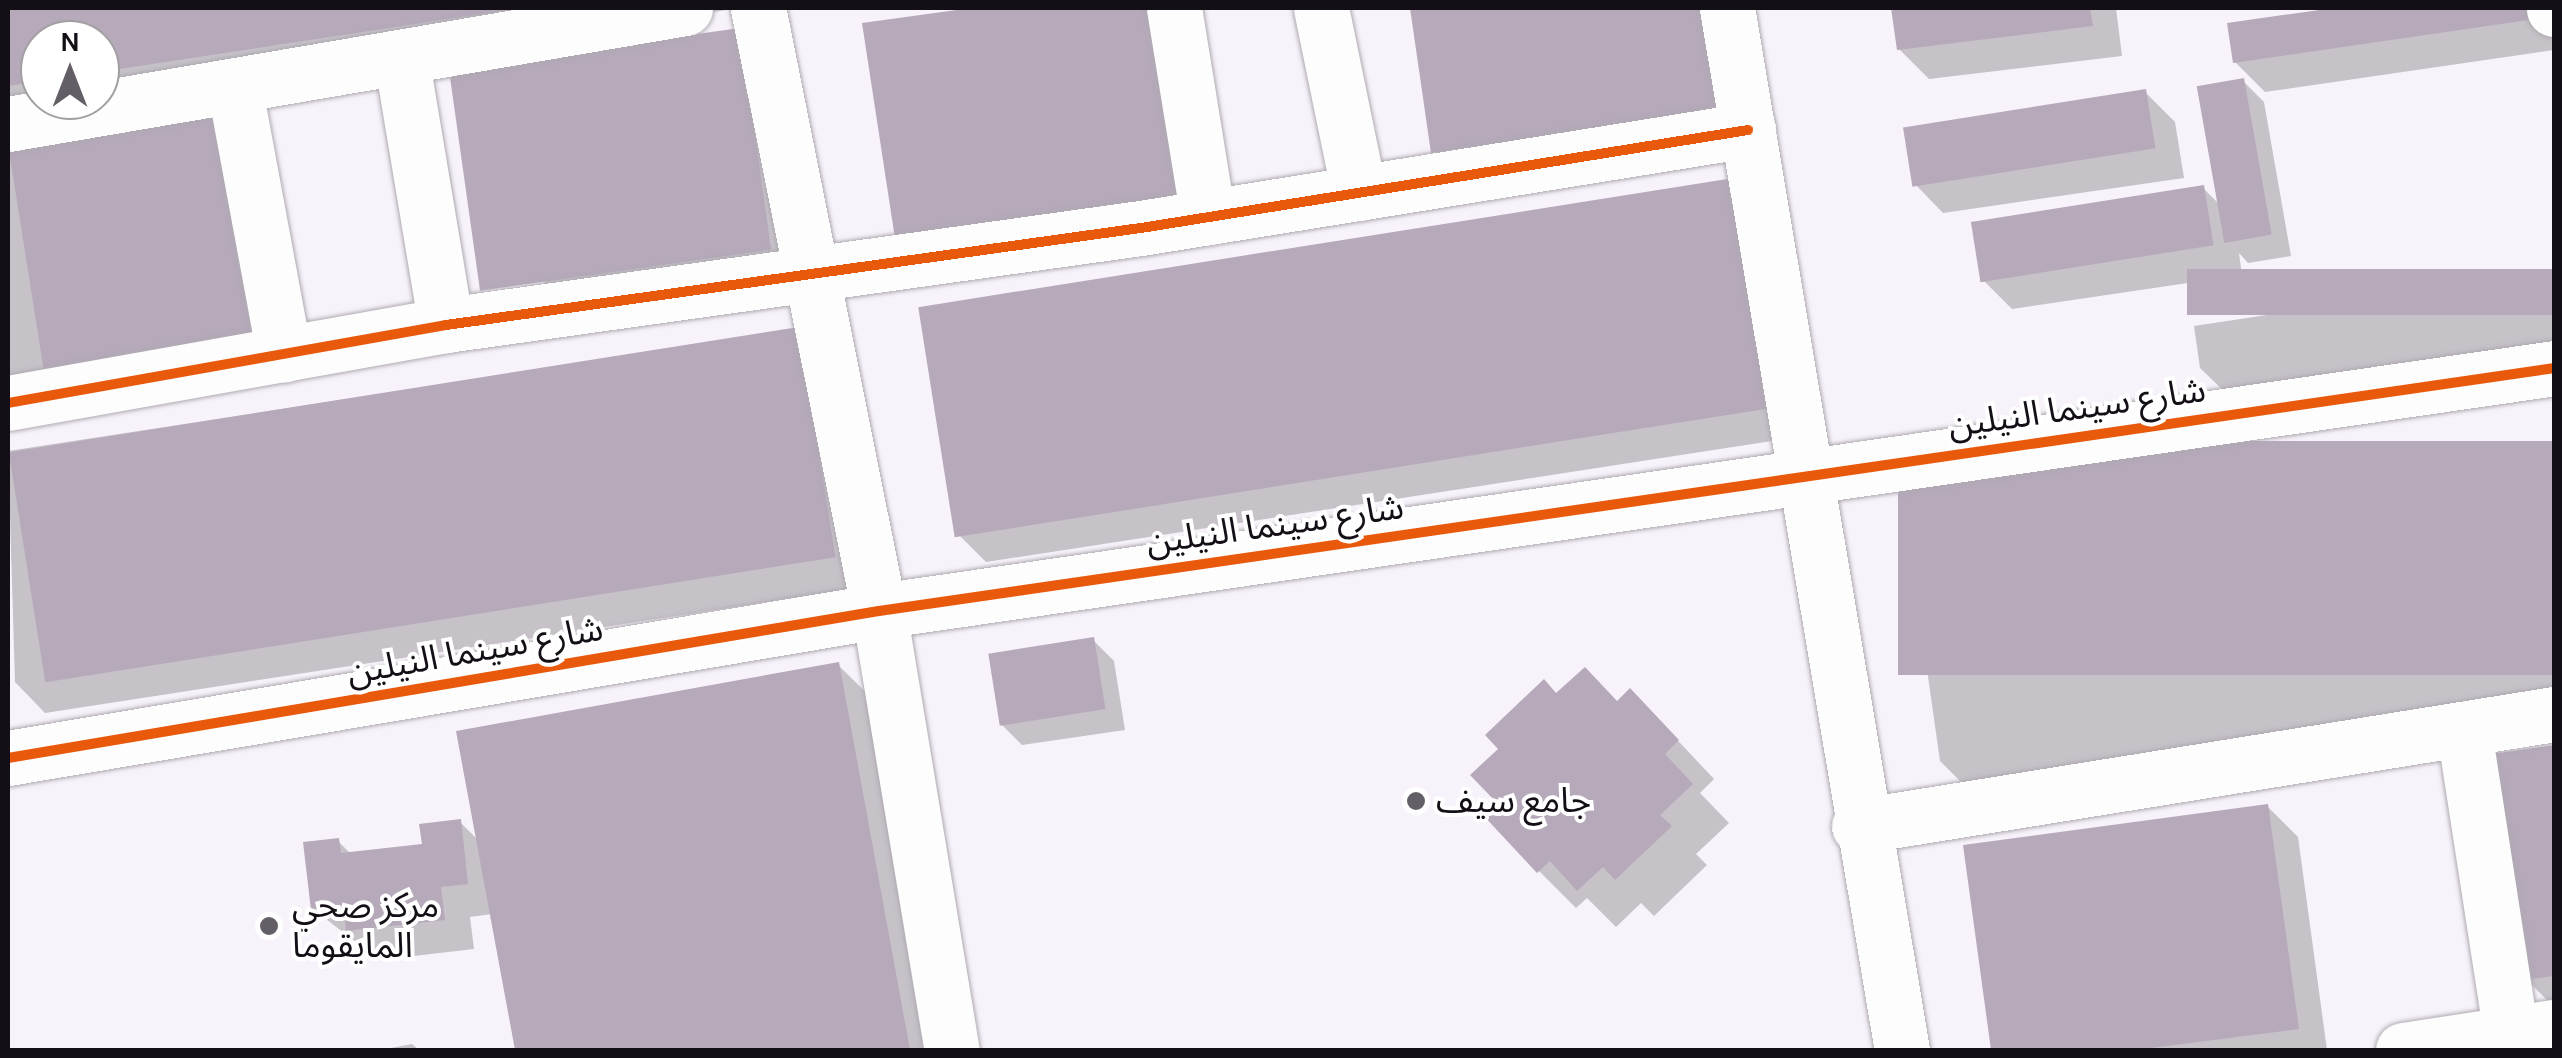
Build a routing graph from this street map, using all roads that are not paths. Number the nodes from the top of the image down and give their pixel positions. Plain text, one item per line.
1 (685, 8) edge
2 (758, 8) edge
3 (1174, 8) edge
4 (1321, 8) edge
5 (1726, 8) edge
6 (401, 57) junction
7 (235, 90) junction
8 (8, 124) edge
9 (1748, 130) junction
10 (1359, 193) junction
11 (1208, 217) junction
12 (810, 275) junction
13 (446, 325) junction
14 (284, 355) junction
15 (2554, 368) edge
16 (8, 403) edge
17 (1801, 474) junction
18 (880, 611) junction
19 (2554, 714) edge
20 (2464, 731) junction
21 (8, 758) edge
22 (1858, 826) junction
23 (2533, 1031) edge
24 (952, 1050) edge
25 (1902, 1050) edge
26 (2404, 1050) edge

1 - 6 street
2 - 12 street
3 - 11 street
4 - 10 street
5 - 9 street
6 - 7 street
6 - 13 street
7 - 8 street
7 - 14 street
9 - 10 street
9 - 17 street
10 - 11 street
11 - 12 street
12 - 13 street
12 - 18 street
13 - 14 street
14 - 16 street
15 - 17 street, شارع سينما النيلين
17 - 18 street, شارع سينما النيلين
17 - 22 street
18 - 21 street, شارع سينما النيلين
18 - 24 street
19 - 20 street
20 - 22 street
20 - 23 street
22 - 25 street
23 - 26 street

